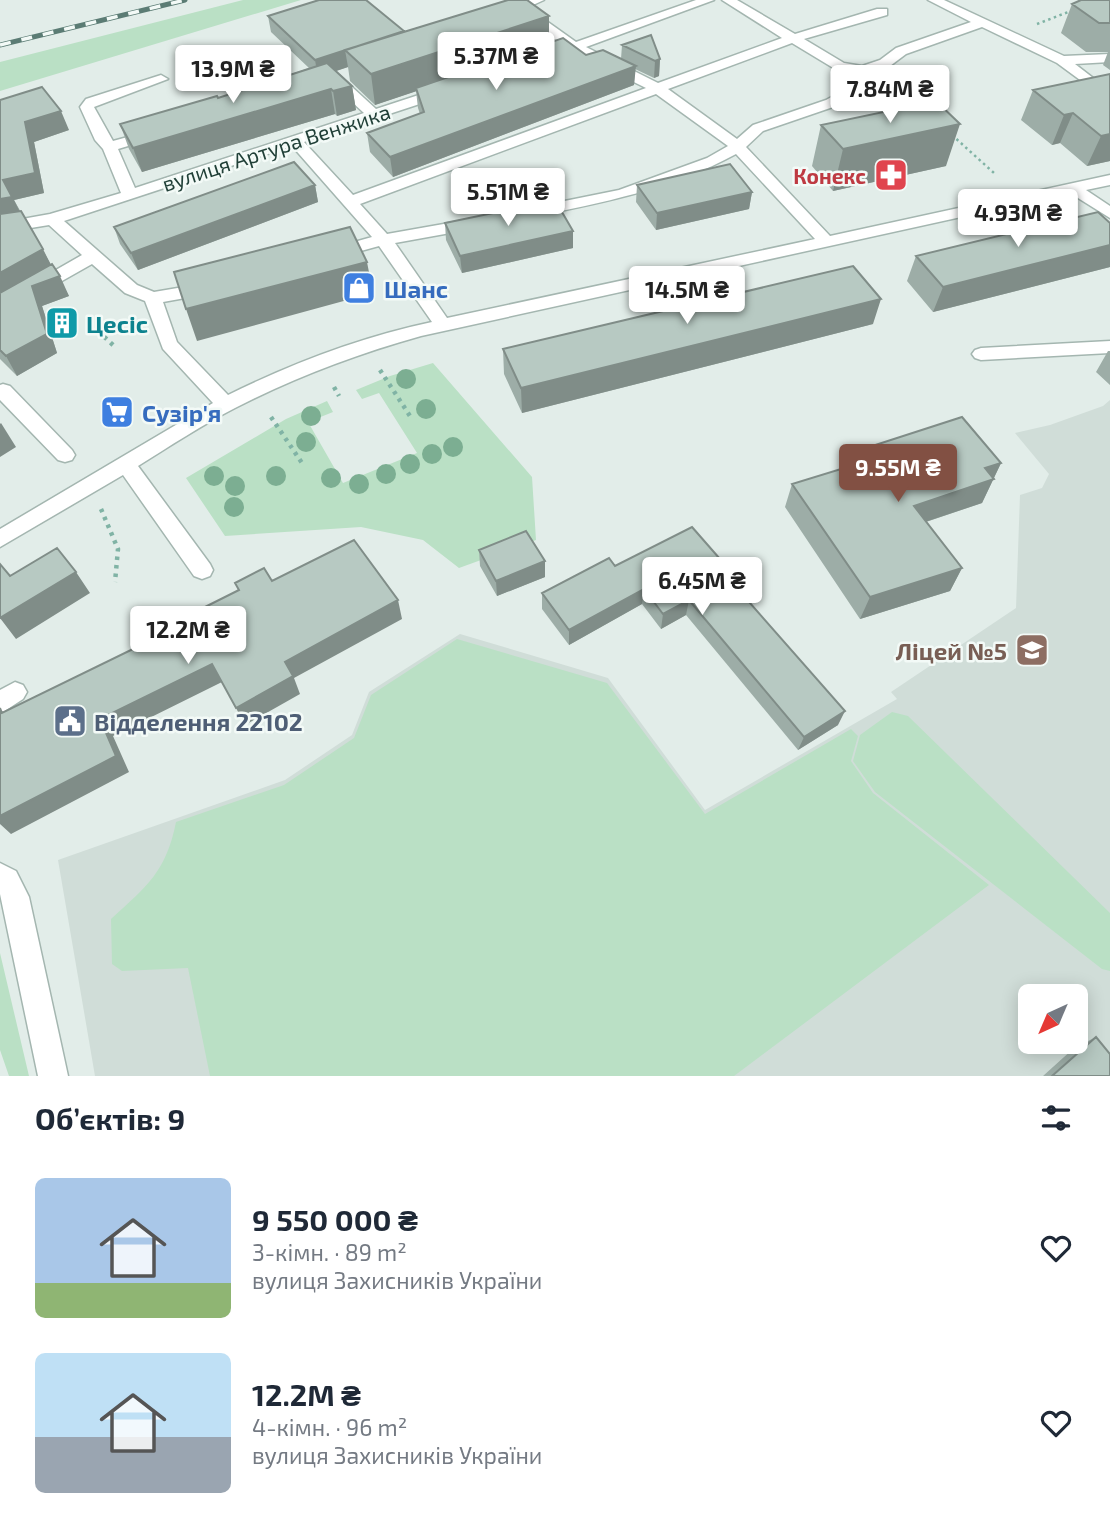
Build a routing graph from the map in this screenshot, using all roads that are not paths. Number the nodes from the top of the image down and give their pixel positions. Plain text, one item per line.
1 (538, 0) edge
2 (708, 0) edge
3 (728, 0) edge
4 (934, 0) edge
5 (513, 3) edge
6 (882, 12) dead end
7 (499, 23) edge
8 (982, 23) junction
9 (794, 38) junction
10 (574, 47) junction
11 (1110, 58) edge
12 (536, 60) edge
13 (1062, 60) junction
14 (863, 70) junction
15 (161, 79) dead end
16 (334, 79) edge
17 (461, 86) edge
18 (656, 88) junction
19 (1110, 98) edge
20 (374, 116) junction
21 (163, 131) edge
22 (296, 142) junction
23 (110, 147) junction
24 (738, 147) junction
25 (1110, 180) edge
26 (1073, 188) junction
27 (131, 195) junction
28 (350, 202) junction
29 (1110, 213) edge
30 (517, 215) edge
31 (52, 219) junction
32 (491, 220) edge
33 (0, 228) edge
34 (384, 240) junction
35 (825, 240) junction
36 (93, 256) junction
37 (322, 257) edge
38 (220, 285) edge
39 (153, 298) junction
40 (0, 310) edge
41 (443, 326) junction
42 (1110, 347) edge
43 (981, 354) dead end
44 (1, 390) edge
45 (226, 404) junction
46 (65, 455) dead end
47 (126, 464) junction
48 (0, 539) edge
49 (202, 570) dead end
50 (0, 876) edge
51 (53, 1076) edge

1 - 5 street
2 - 10 street
3 - 9 street
4 - 8 street
5 - 7 street
5 - 10 street
6 - 9 street
8 - 13 street
8 - 14 street
9 - 14 street
9 - 18 street
10 - 12 street
10 - 18 street
11 - 13 street
13 - 19 street
14 - 24 street
15 - 23 street
16 - 20 street
17 - 20 street, вулиця Артура Венжика
18 - 24 street
18 - 28 street
20 - 22 street, вулиця Артура Венжика
21 - 23 street
22 - 27 street, вулиця Артура Венжика
22 - 28 street
23 - 27 street
24 - 30 street
24 - 35 street
25 - 26 street
26 - 29 street
26 - 35 street
27 - 31 street, вулиця Артура Венжика
28 - 34 street
31 - 33 street, вулиця Артура Венжика
31 - 36 street
32 - 34 street
34 - 37 street
34 - 41 street
35 - 41 street
36 - 39 street
36 - 40 street
38 - 39 street
39 - 45 street
41 - 45 street
42 - 43 street
44 - 46 street
45 - 47 street
47 - 48 street
47 - 49 street
50 - 51 street

